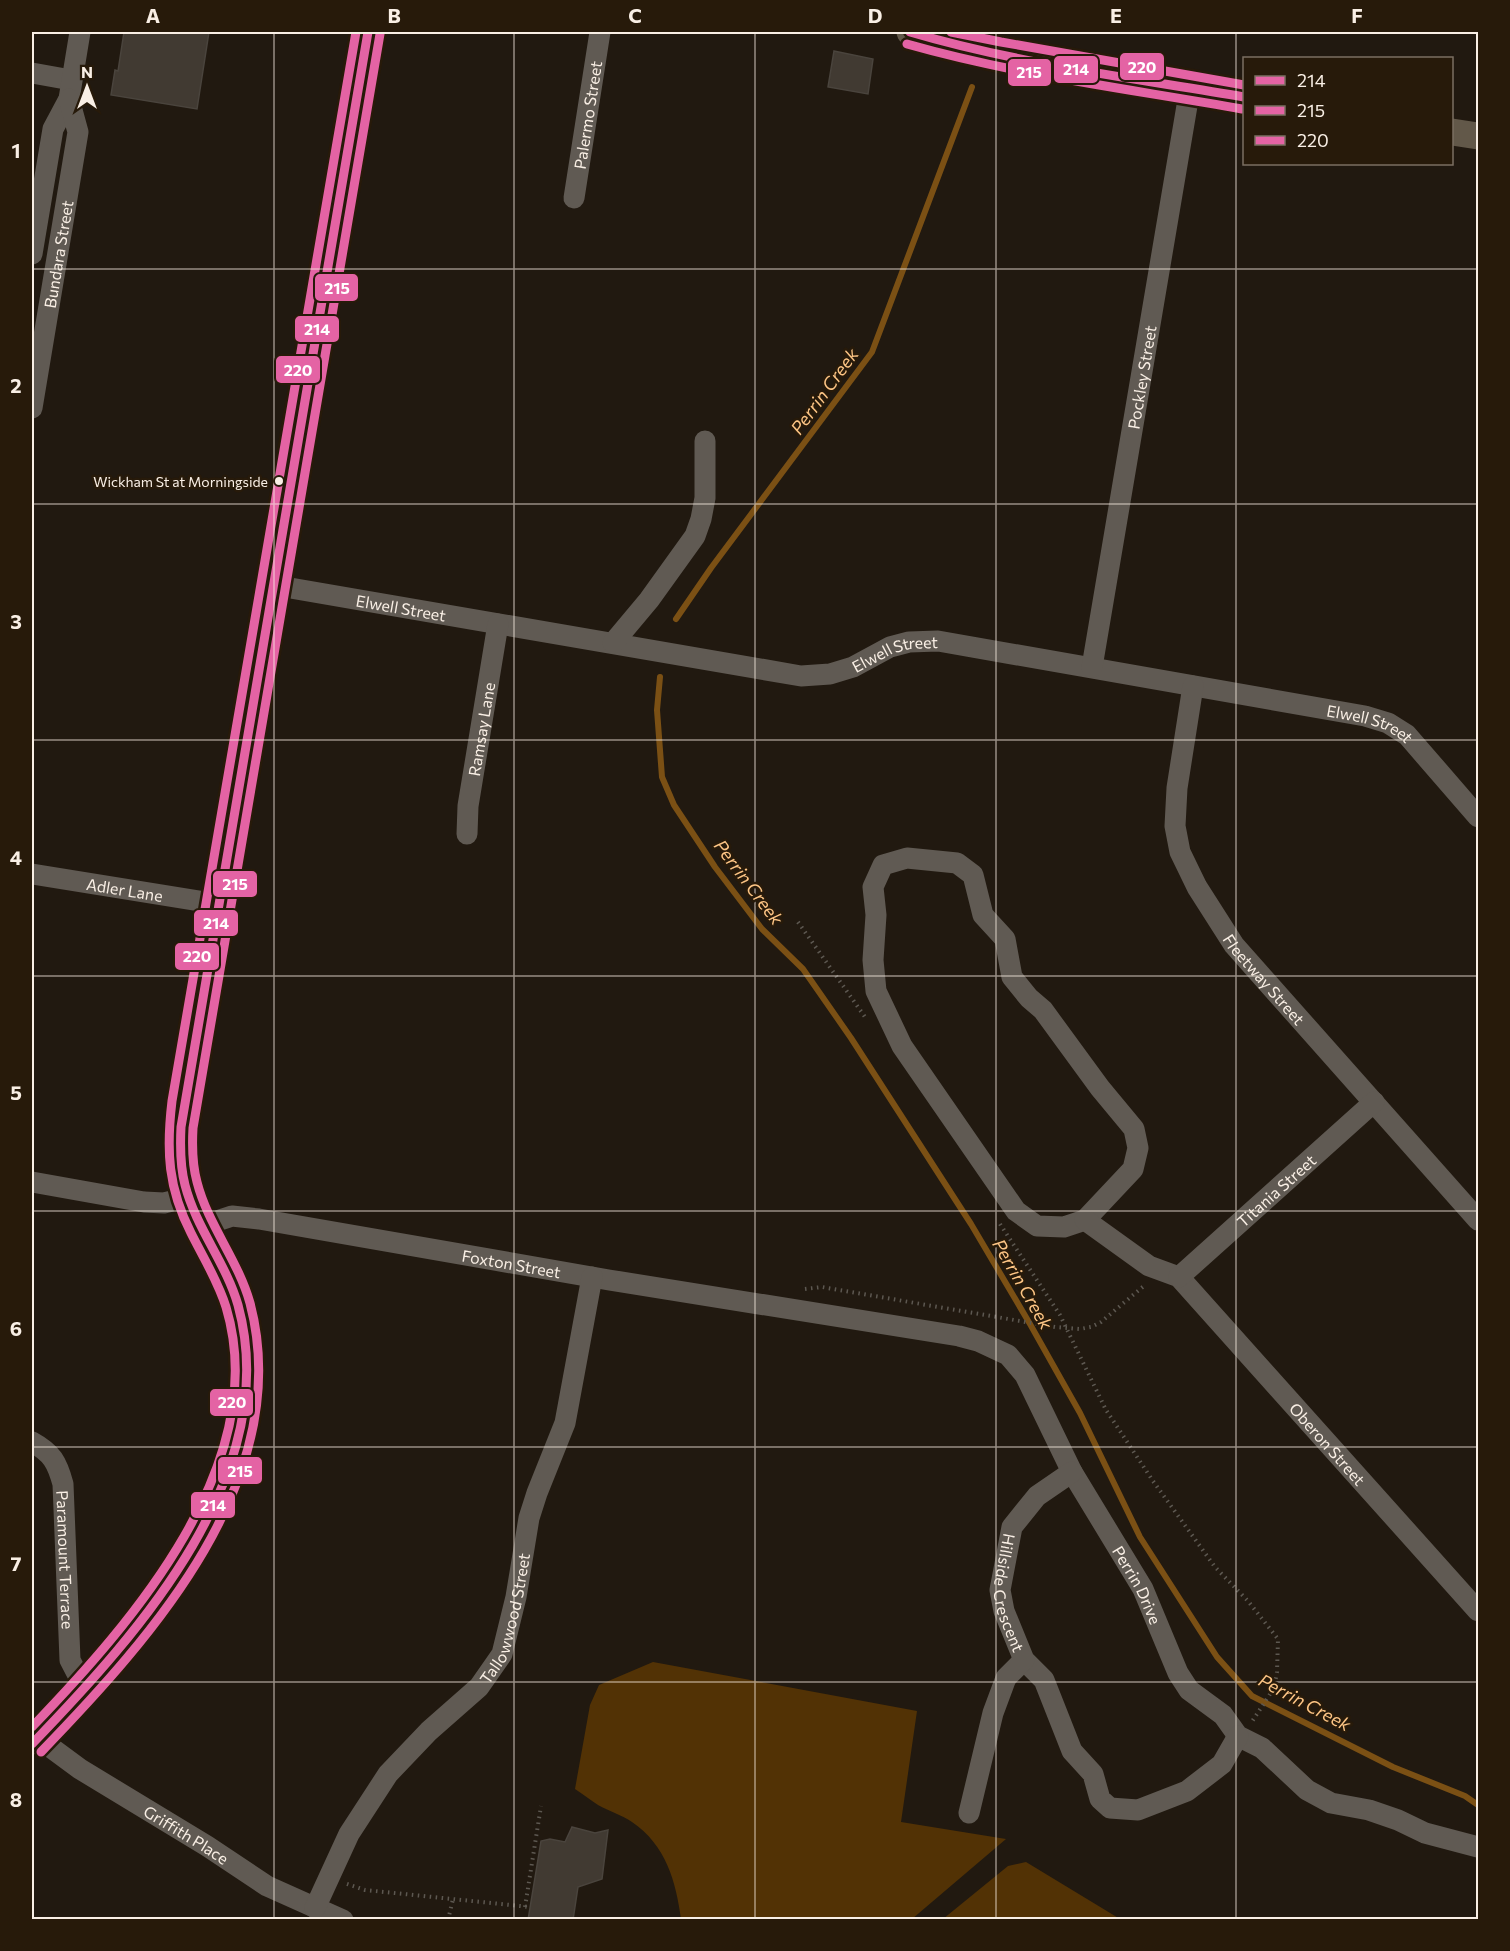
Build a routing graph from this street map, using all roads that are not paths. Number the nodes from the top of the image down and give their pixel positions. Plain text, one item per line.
1 (80, 32) edge
2 (368, 32) edge
3 (600, 32) edge
4 (918, 33) edge
5 (32, 73) edge
6 (1190, 88) junction
7 (70, 90) junction
8 (1243, 97) edge
9 (574, 198) dead end
10 (32, 254) edge
11 (32, 408) edge
12 (705, 441) dead end
13 (273, 585) junction
14 (498, 624) junction
15 (613, 643) junction
16 (1092, 667) junction
17 (1193, 686) junction
18 (1479, 817) edge
19 (467, 834) dead end
20 (32, 874) edge
21 (218, 904) junction
22 (1374, 1102) junction
23 (32, 1182) edge
24 (188, 1197) junction
25 (1085, 1220) junction
26 (1479, 1220) edge
27 (202, 1226) junction
28 (1170, 1274) junction
29 (592, 1277) junction
30 (822, 1314) joint
31 (32, 1442) edge
32 (1072, 1472) junction
33 (1479, 1611) edge
34 (1024, 1660) junction
35 (85, 1689) junction
36 (1243, 1731) junction
37 (35, 1741) edge
38 (969, 1813) dead end
39 (1479, 1847) edge
40 (315, 1908) junction
41 (343, 1920) edge

1 - 7 street, Bundara Street
2 - 13 street
3 - 9 street, Palermo Street
4 - 6 main road
5 - 7 street
6 - 8 main road
6 - 16 street, Pockley Street
7 - 10 street, Bundara Street
7 - 11 street, Bundara Street
12 - 15 street
13 - 14 street, Elwell Street
13 - 21 street
14 - 15 street, Elwell Street
14 - 19 street, Ramsay Lane
15 - 16 street, Elwell Street
16 - 17 street, Elwell Street
17 - 18 street, Elwell Street
17 - 22 street, Fleetway Street
20 - 21 street, Adler Lane
21 - 24 street
22 - 26 street, Fleetway Street
22 - 28 street, Titania Street
23 - 24 street
24 - 27 street
25 - 25 street
25 - 28 street, Oberon Street
27 - 29 street, Foxton Street
27 - 35 street
28 - 33 street, Oberon Street
29 - 30 street, Foxton Street
29 - 40 street, Tallowwood Street
30 - 32 street, Perrin Drive
31 - 35 street, Paramount Terrace
32 - 34 street, Hillside Crescent
32 - 36 street, Perrin Drive
34 - 36 street, Hillside Crescent
34 - 38 street
35 - 37 street
36 - 39 street, Perrin Drive
37 - 40 street, Griffith Place
40 - 41 street, Griffith Place

